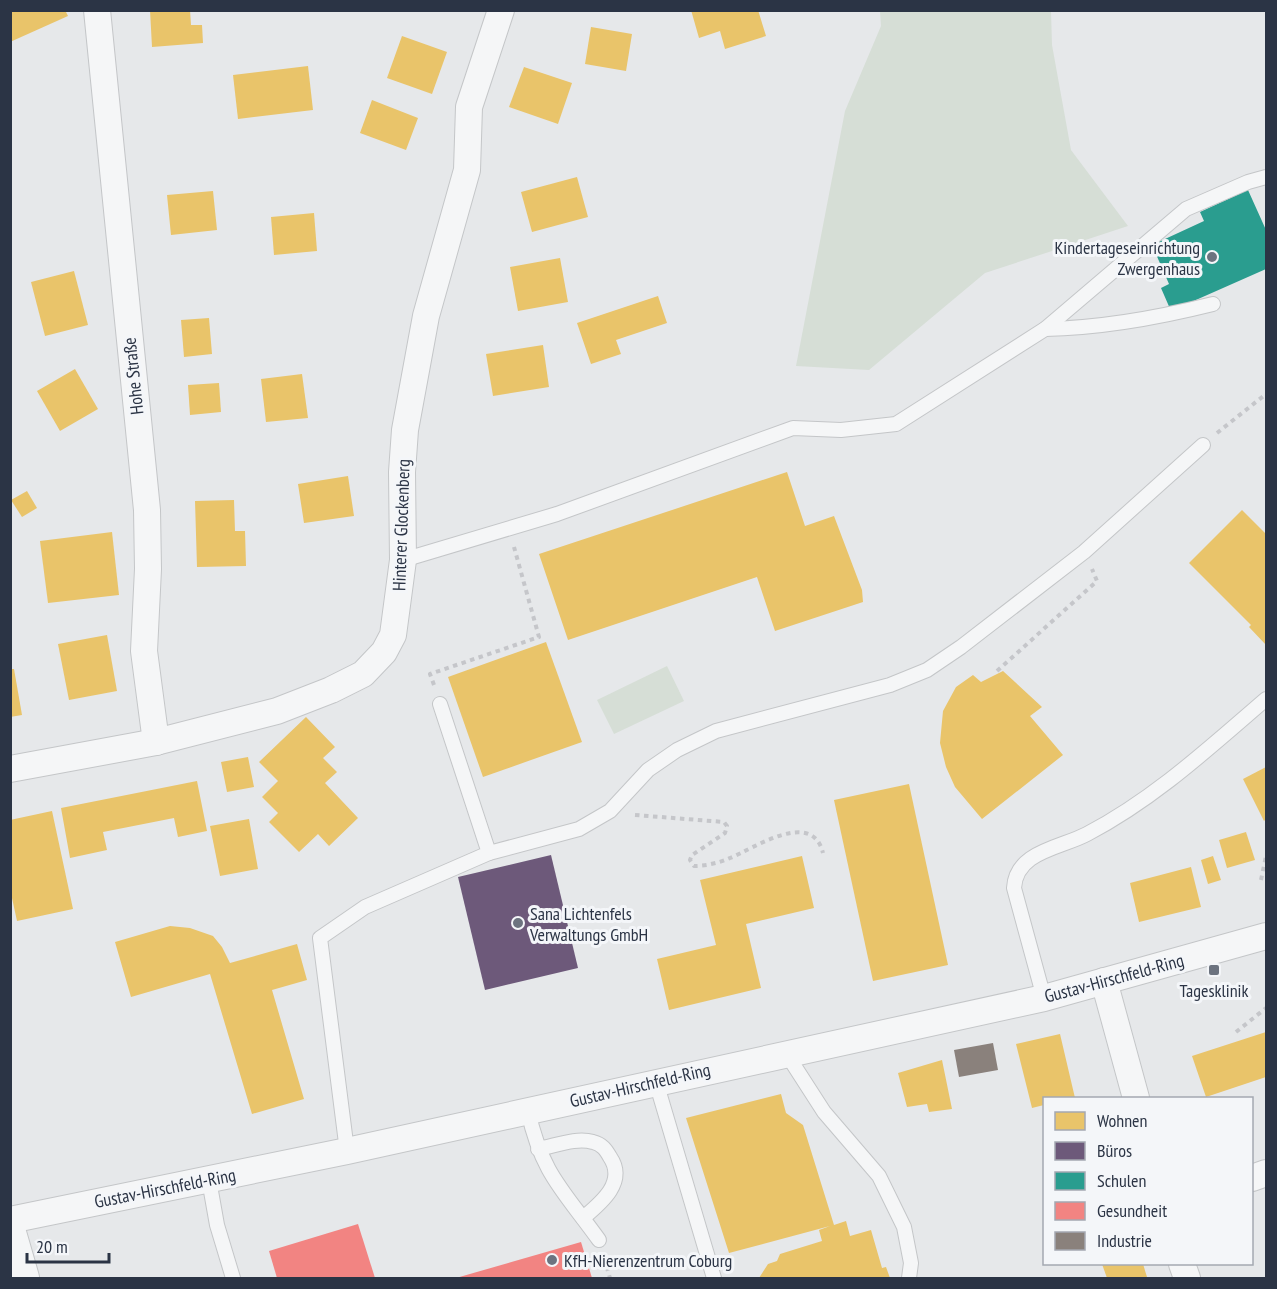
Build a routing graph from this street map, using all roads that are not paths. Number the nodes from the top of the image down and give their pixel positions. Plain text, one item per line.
1 (97, 10) edge
2 (501, 10) edge
3 (1266, 177) edge
4 (1213, 304) dead end
5 (1045, 329) junction
6 (1203, 445) road end
7 (403, 560) junction
8 (1266, 699) edge
9 (440, 704) road end
10 (156, 742) junction
11 (10, 769) edge
12 (489, 853) junction
13 (1266, 936) edge
14 (1104, 981) junction
15 (1044, 998) junction
16 (786, 1053) junction
17 (656, 1082) junction
18 (1136, 1097) edge
19 (528, 1110) junction
20 (538, 1149) junction
21 (347, 1151) junction
22 (209, 1180) junction
23 (583, 1218) junction
24 (10, 1220) edge
25 (10, 1233) edge
26 (599, 1240) dead end
27 (23, 1278) edge
28 (233, 1278) edge
29 (714, 1278) edge
30 (909, 1278) edge

1 - 10 street, Hohe Straße
2 - 7 street, Hinterer Glockenberg
3 - 5 lane
4 - 5 lane
5 - 7 lane
6 - 12 lane
7 - 10 street, Hinterer Glockenberg
8 - 15 lane
9 - 12 lane
10 - 11 street, Hinterer Glockenberg
12 - 21 lane
13 - 14 street, Gustav-Hirschfeld-Ring
14 - 15 street, Gustav-Hirschfeld-Ring
14 - 18 street
15 - 16 street, Gustav-Hirschfeld-Ring
16 - 17 street, Gustav-Hirschfeld-Ring
16 - 30 lane
17 - 19 street, Gustav-Hirschfeld-Ring
17 - 29 lane
19 - 20 lane
19 - 21 street, Gustav-Hirschfeld-Ring
20 - 23 lane
20 - 23 lane
21 - 22 street, Gustav-Hirschfeld-Ring
22 - 24 street, Gustav-Hirschfeld-Ring
22 - 28 lane
23 - 26 lane
25 - 27 street

